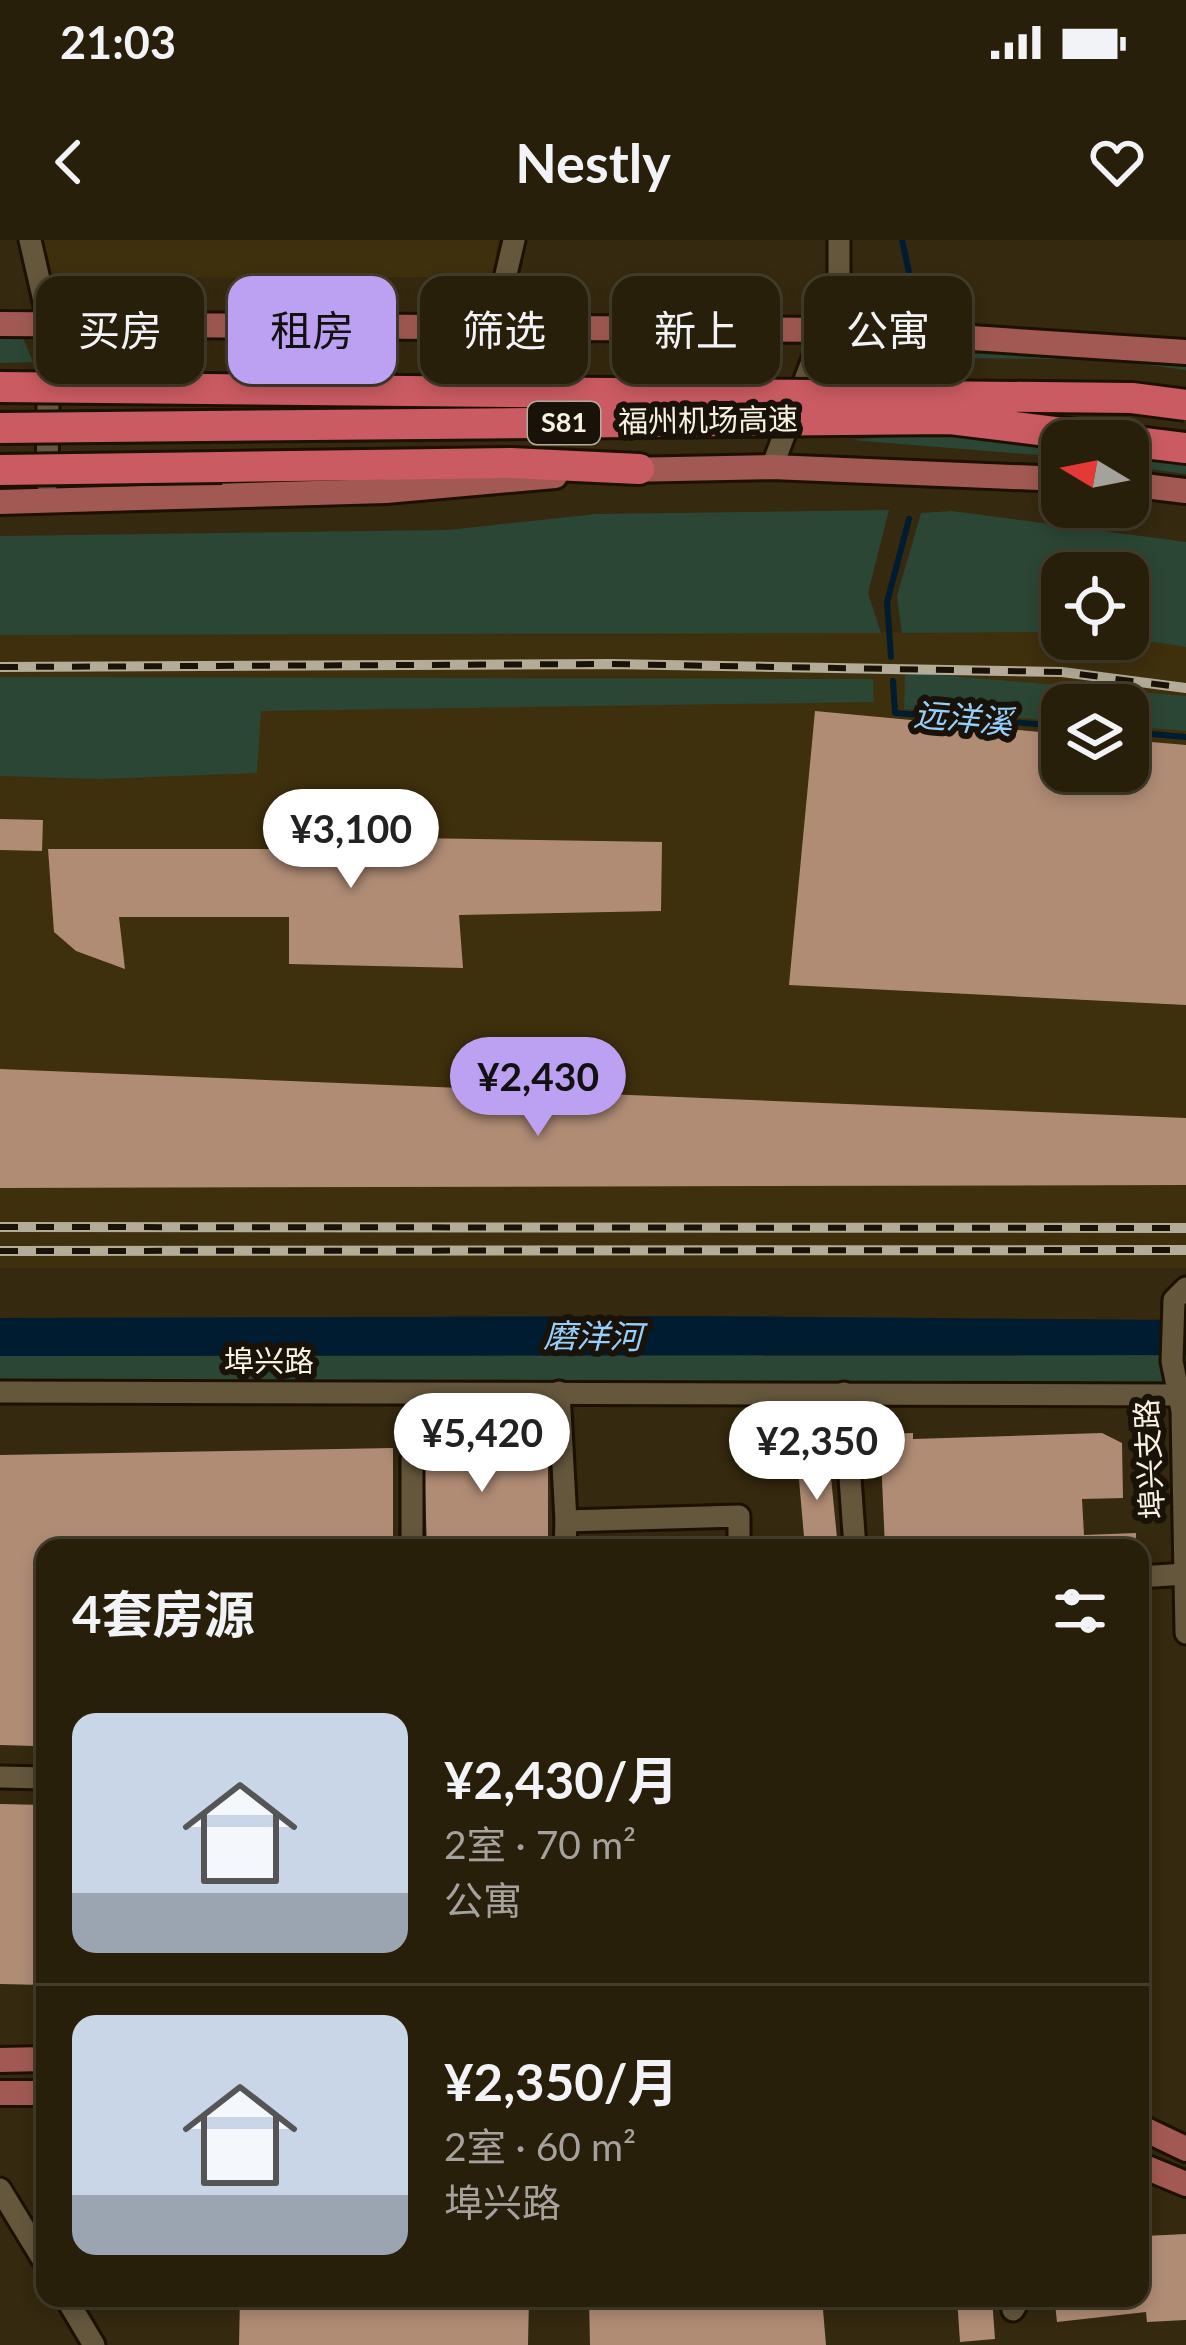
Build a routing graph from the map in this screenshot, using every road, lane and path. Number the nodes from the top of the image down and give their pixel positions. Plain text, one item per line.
1 (30, 240) edge
2 (514, 240) edge
3 (838, 240) edge
4 (38, 276) edge
5 (506, 276) edge
6 (839, 276) edge
7 (36, 323) edge
8 (0, 324) edge
9 (204, 324) edge
10 (420, 326) edge
11 (588, 328) edge
12 (804, 332) edge
13 (972, 340) edge
14 (1186, 352) edge
15 (48, 384) edge
16 (805, 384) edge
17 (0, 387) edge
18 (1186, 402) edge
19 (0, 428) edge
20 (1041, 430) edge
21 (1149, 444) edge
22 (1186, 448) edge
23 (772, 467) junction
24 (639, 469) junction
25 (0, 470) edge
26 (1041, 477) edge
27 (1149, 487) edge
28 (1186, 491) edge
29 (0, 502) edge
30 (47, 502) junction
31 (1186, 1288) edge
32 (0, 1392) edge
33 (559, 1393) junction
34 (844, 1393) junction
35 (1182, 1395) edge
36 (412, 1459) dead end
37 (566, 1521) junction
38 (412, 1539) edge
39 (565, 1539) edge
40 (740, 1539) edge
41 (854, 1539) edge
42 (1185, 1574) edge
43 (1149, 1576) edge
44 (1186, 1633) edge
45 (0, 1777) edge
46 (36, 1778) edge
47 (0, 2060) edge
48 (36, 2060) edge
49 (0, 2093) edge
50 (36, 2093) edge
51 (1149, 2131) edge
52 (1186, 2149) edge
53 (1149, 2168) edge
54 (1186, 2184) edge
55 (0, 2189) edge
56 (36, 2249) edge
57 (71, 2307) edge
58 (94, 2345) edge

1 - 4 street
2 - 5 street
3 - 6 street
7 - 8 main road
9 - 10 main road
11 - 12 main road
13 - 14 main road
15 - 30 street
16 - 23 street
17 - 18 highway, 福州机场高速 / S81, bridge
19 - 20 highway, 福州机场高速 / S81, bridge
21 - 22 highway, 福州机场高速 / S81
23 - 24 main road
23 - 26 main road
24 - 25 highway, bridge
24 - 30 main road
27 - 28 main road
29 - 30 main road
31 - 35 street, 埠兴支路
32 - 33 street, 埠兴路
33 - 34 street, 埠兴路
33 - 37 street
34 - 35 street, 埠兴路
34 - 41 street
35 - 42 street, 埠兴支路
36 - 38 street
37 - 39 street
37 - 40 street
42 - 43 street
42 - 44 street, 埠兴支路
45 - 46 street
47 - 48 main road
49 - 50 main road
51 - 52 main road
53 - 54 main road
55 - 56 street
57 - 58 street

